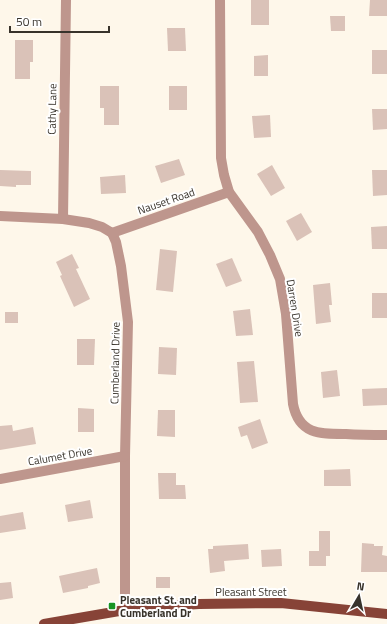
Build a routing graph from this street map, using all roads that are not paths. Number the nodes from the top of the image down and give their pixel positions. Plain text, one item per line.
1 (66, 0) edge
2 (220, 0) edge
3 (229, 192) junction
4 (0, 216) edge
5 (63, 219) junction
6 (112, 233) junction
7 (387, 435) edge
8 (125, 456) junction
9 (0, 479) edge
10 (125, 610) junction
11 (387, 614) edge
12 (44, 624) edge

1 - 5 street, Cathy Lane
2 - 3 street, Darren Drive
3 - 6 street, Nauset Road
3 - 7 street, Darren Drive
4 - 5 street
5 - 6 street
6 - 8 street, Cumberland Drive
8 - 9 street, Calumet Drive
8 - 10 street, Cumberland Drive
10 - 11 main road, Pleasant Street
10 - 12 main road, Pleasant Street

